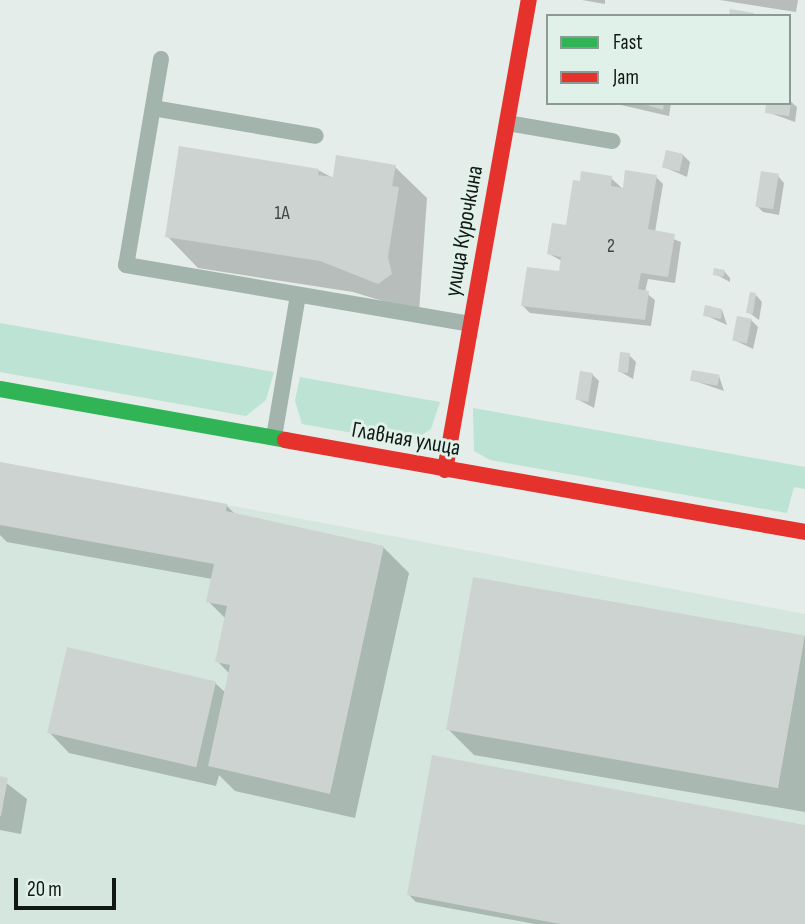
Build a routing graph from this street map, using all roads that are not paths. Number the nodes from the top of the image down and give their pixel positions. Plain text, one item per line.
1 (530, 0) edge
2 (161, 59) dead end
3 (153, 108) junction
4 (507, 123) junction
5 (316, 136) dead end
6 (612, 141) dead end
7 (298, 295) junction
8 (470, 324) junction
9 (0, 389) edge
10 (274, 438) junction
11 (445, 470) junction
12 (805, 532) edge

1 - 4 street, улица Курочкина
2 - 3 lane
3 - 5 lane
3 - 7 lane
4 - 6 lane
4 - 8 street, улица Курочкина
7 - 8 lane
7 - 10 lane
8 - 11 street, улица Курочкина
9 - 10 street, Главная улица
10 - 11 street, Главная улица
11 - 12 street, Главная улица

